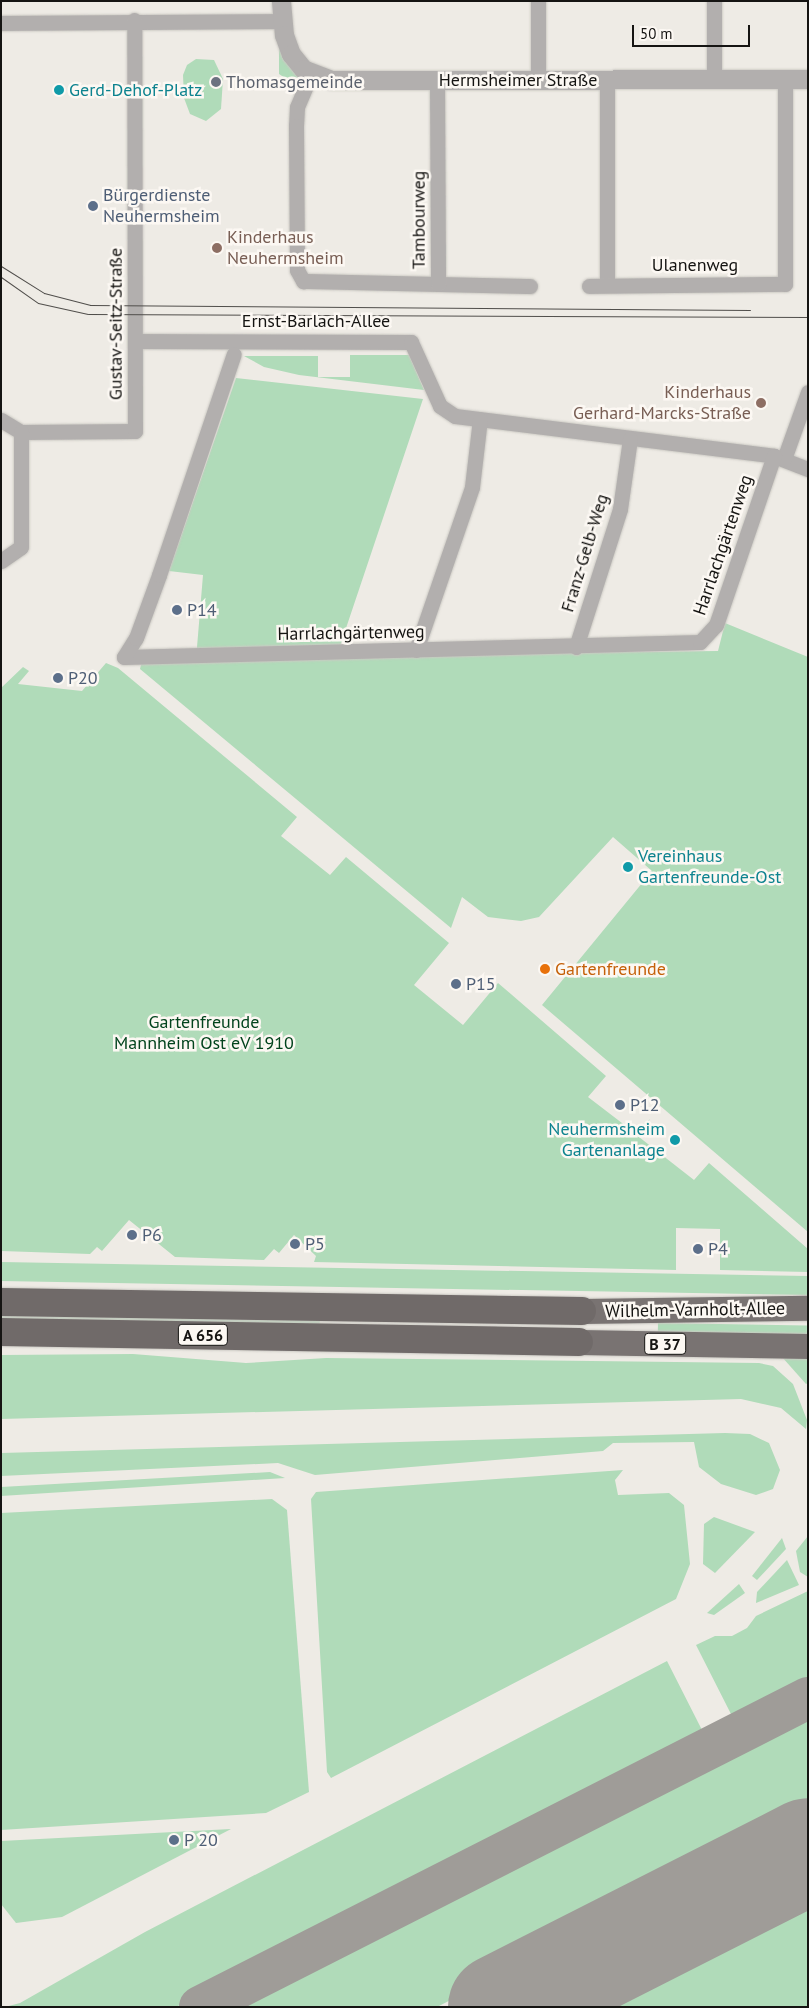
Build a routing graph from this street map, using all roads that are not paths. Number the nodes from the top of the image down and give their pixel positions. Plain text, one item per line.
1 (281, 1) edge
2 (538, 1) edge
3 (714, 1) edge
4 (134, 20) junction
5 (282, 20) junction
6 (1, 23) edge
7 (311, 74) junction
8 (538, 79) junction
9 (784, 79) junction
10 (808, 79) edge
11 (437, 80) junction
12 (607, 80) junction
13 (714, 80) junction
14 (438, 284) junction
15 (607, 285) junction
16 (530, 286) dead end
17 (589, 286) dead end
18 (135, 341) junction
19 (234, 354) dead end
20 (808, 392) edge
21 (480, 419) junction
22 (1, 420) edge
23 (21, 432) junction
24 (630, 440) junction
25 (779, 458) junction
26 (808, 469) edge
27 (1, 561) edge
28 (576, 647) junction
29 (416, 650) junction
30 (1, 1302) edge
31 (808, 1308) edge
32 (582, 1311) joint
33 (1, 1332) edge
34 (578, 1342) joint
35 (808, 1346) edge

1 - 5 street
2 - 8 street
3 - 13 street
4 - 5 street
4 - 6 street
4 - 18 street, Gustav-Seitz-Straße
5 - 7 street
7 - 11 street, Hermsheimer Straße
7 - 14 street, Tambourweg
8 - 11 street, Hermsheimer Straße
8 - 12 street, Hermsheimer Straße
9 - 10 street, Hermsheimer Straße
9 - 13 street, Hermsheimer Straße
9 - 15 street, Ulanenweg
11 - 14 street, Tambourweg
12 - 13 street, Hermsheimer Straße
12 - 15 street
14 - 16 street
15 - 17 street
18 - 21 street, Ernst-Barlach-Allee
18 - 23 street, Gustav-Seitz-Straße
19 - 29 street, Harrlachgärtenweg
20 - 25 street, Harrlachgärtenweg
21 - 24 street, Ernst-Barlach-Allee
21 - 29 street
22 - 23 street
23 - 27 street
24 - 25 street, Ernst-Barlach-Allee
24 - 28 street, Franz-Gelb-Weg
25 - 26 street, Ernst-Barlach-Allee
25 - 28 street, Harrlachgärtenweg
28 - 29 street, Harrlachgärtenweg
30 - 32 highway, A 656
31 - 32 highway, Wilhelm-Varnholt-Allee / B 37
33 - 34 highway, A 656
34 - 35 highway, Wilhelm-Varnholt-Allee / B 37

